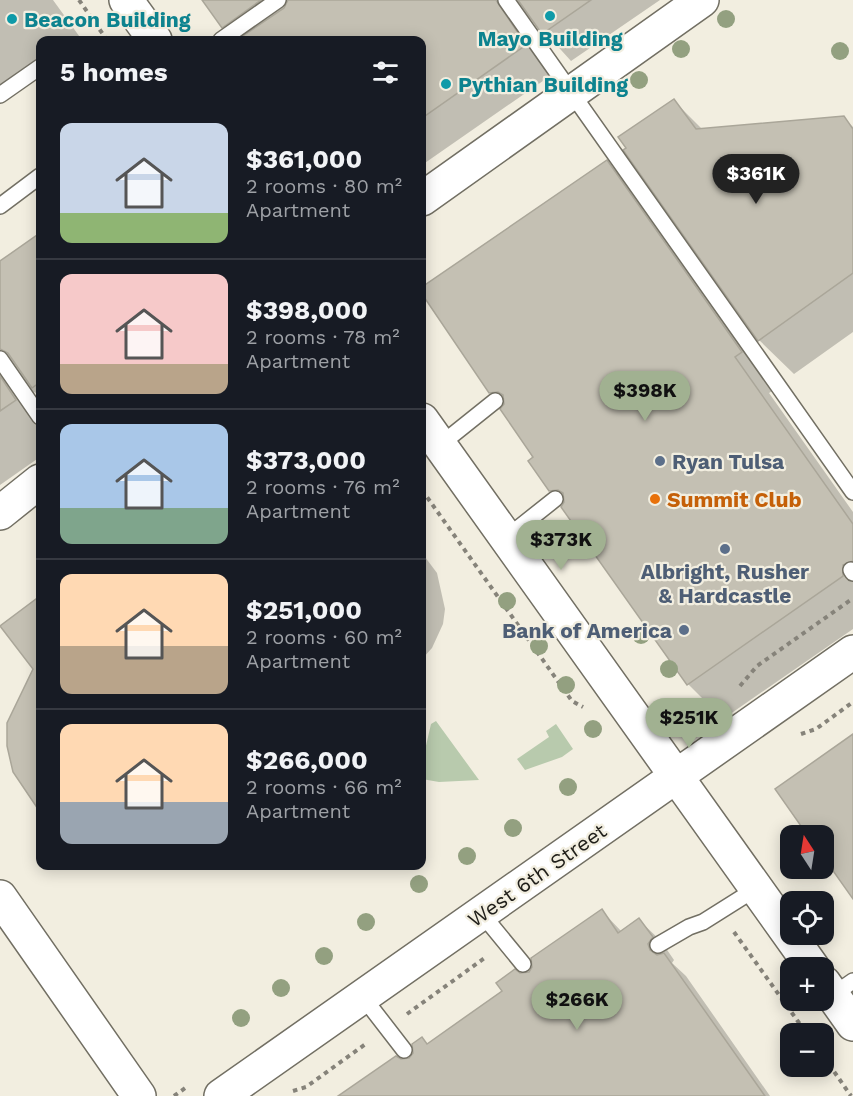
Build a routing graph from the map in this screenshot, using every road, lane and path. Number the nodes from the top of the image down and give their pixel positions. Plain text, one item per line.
1 (79, 0) edge
2 (126, 0) edge
3 (278, 0) edge
4 (506, 0) edge
5 (702, 0) edge
6 (104, 36) edge
7 (151, 36) edge
8 (227, 36) edge
9 (36, 70) edge
10 (572, 92) junction
11 (0, 95) edge
12 (36, 179) edge
13 (426, 196) edge
14 (0, 206) edge
15 (0, 359) edge
16 (495, 401) dead end
17 (36, 411) edge
18 (431, 433) edge
19 (36, 484) edge
20 (853, 492) edge
21 (555, 499) dead end
22 (0, 513) edge
23 (506, 538) junction
24 (853, 598) edge
25 (853, 652) edge
26 (736, 691) dead end
27 (677, 777) junction
28 (756, 888) junction
29 (0, 897) edge
30 (482, 914) junction
31 (658, 945) dead end
32 (805, 957) edge
33 (523, 964) dead end
34 (836, 987) edge
35 (363, 997) junction
36 (853, 1024) edge
37 (404, 1050) dead end
38 (834, 1071) edge
39 (139, 1096) edge
40 (221, 1096) edge
41 (851, 1096) edge

1 - 6 path
2 - 7 street
3 - 8 lane
4 - 10 lane
5 - 10 street
9 - 11 lane
10 - 13 street
10 - 20 lane
12 - 14 lane
15 - 17 lane
16 - 18 lane
18 - 23 street
19 - 22 street
21 - 23 lane
23 - 27 street
24 - 26 path
25 - 27 street, West 6th Street
27 - 28 street
27 - 30 street, West 6th Street
28 - 31 lane
28 - 32 street
29 - 39 street
30 - 33 lane
30 - 35 street, West 6th Street
34 - 36 street
35 - 37 lane
35 - 40 street, West 6th Street
38 - 41 path

